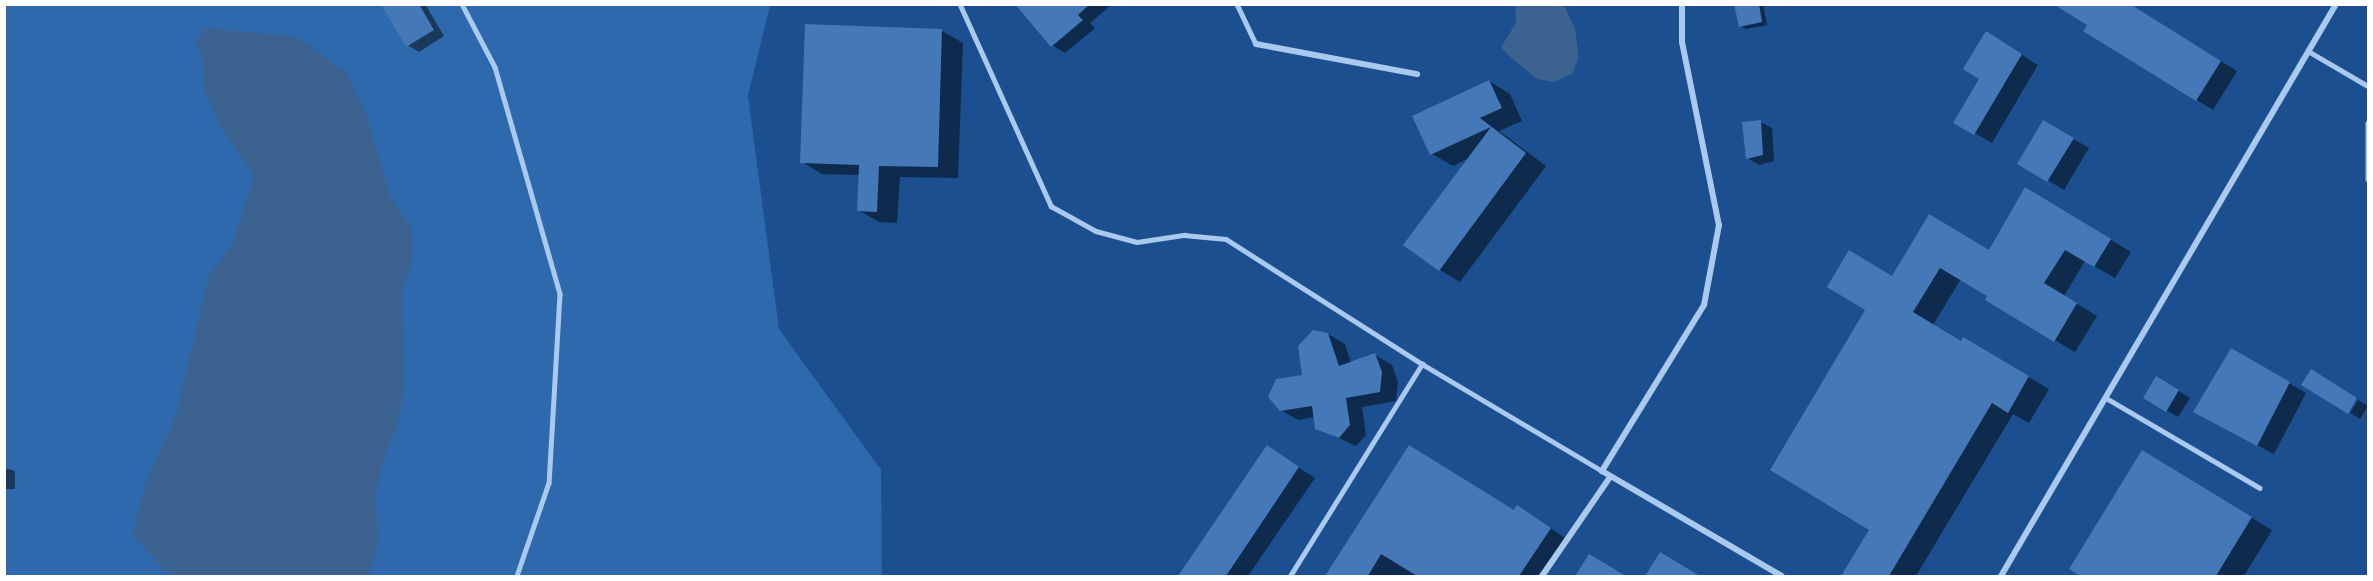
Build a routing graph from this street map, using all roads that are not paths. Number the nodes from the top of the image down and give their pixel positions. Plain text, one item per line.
1 (462, 4) edge
2 (960, 4) edge
3 (1237, 4) edge
4 (1682, 4) edge
5 (2336, 4) edge
6 (1256, 44) joint
7 (2308, 51) junction
8 (1417, 74) dead end
9 (2368, 86) edge
10 (2368, 123) edge
11 (2368, 178) edge
12 (1422, 364) junction
13 (2106, 398) junction
14 (1602, 471) junction
15 (1610, 477) junction
16 (2260, 488) dead end
17 (1778, 575) edge
18 (518, 576) edge
19 (1290, 576) edge
20 (1542, 576) edge
21 (2001, 576) edge

1 - 18 lane
2 - 12 lane
3 - 6 lane
4 - 14 street
5 - 7 street
6 - 8 street
7 - 9 lane
7 - 13 street
10 - 11 lane
12 - 14 lane
12 - 19 lane
13 - 16 lane
13 - 21 street
14 - 15 street
15 - 17 street
15 - 20 street

